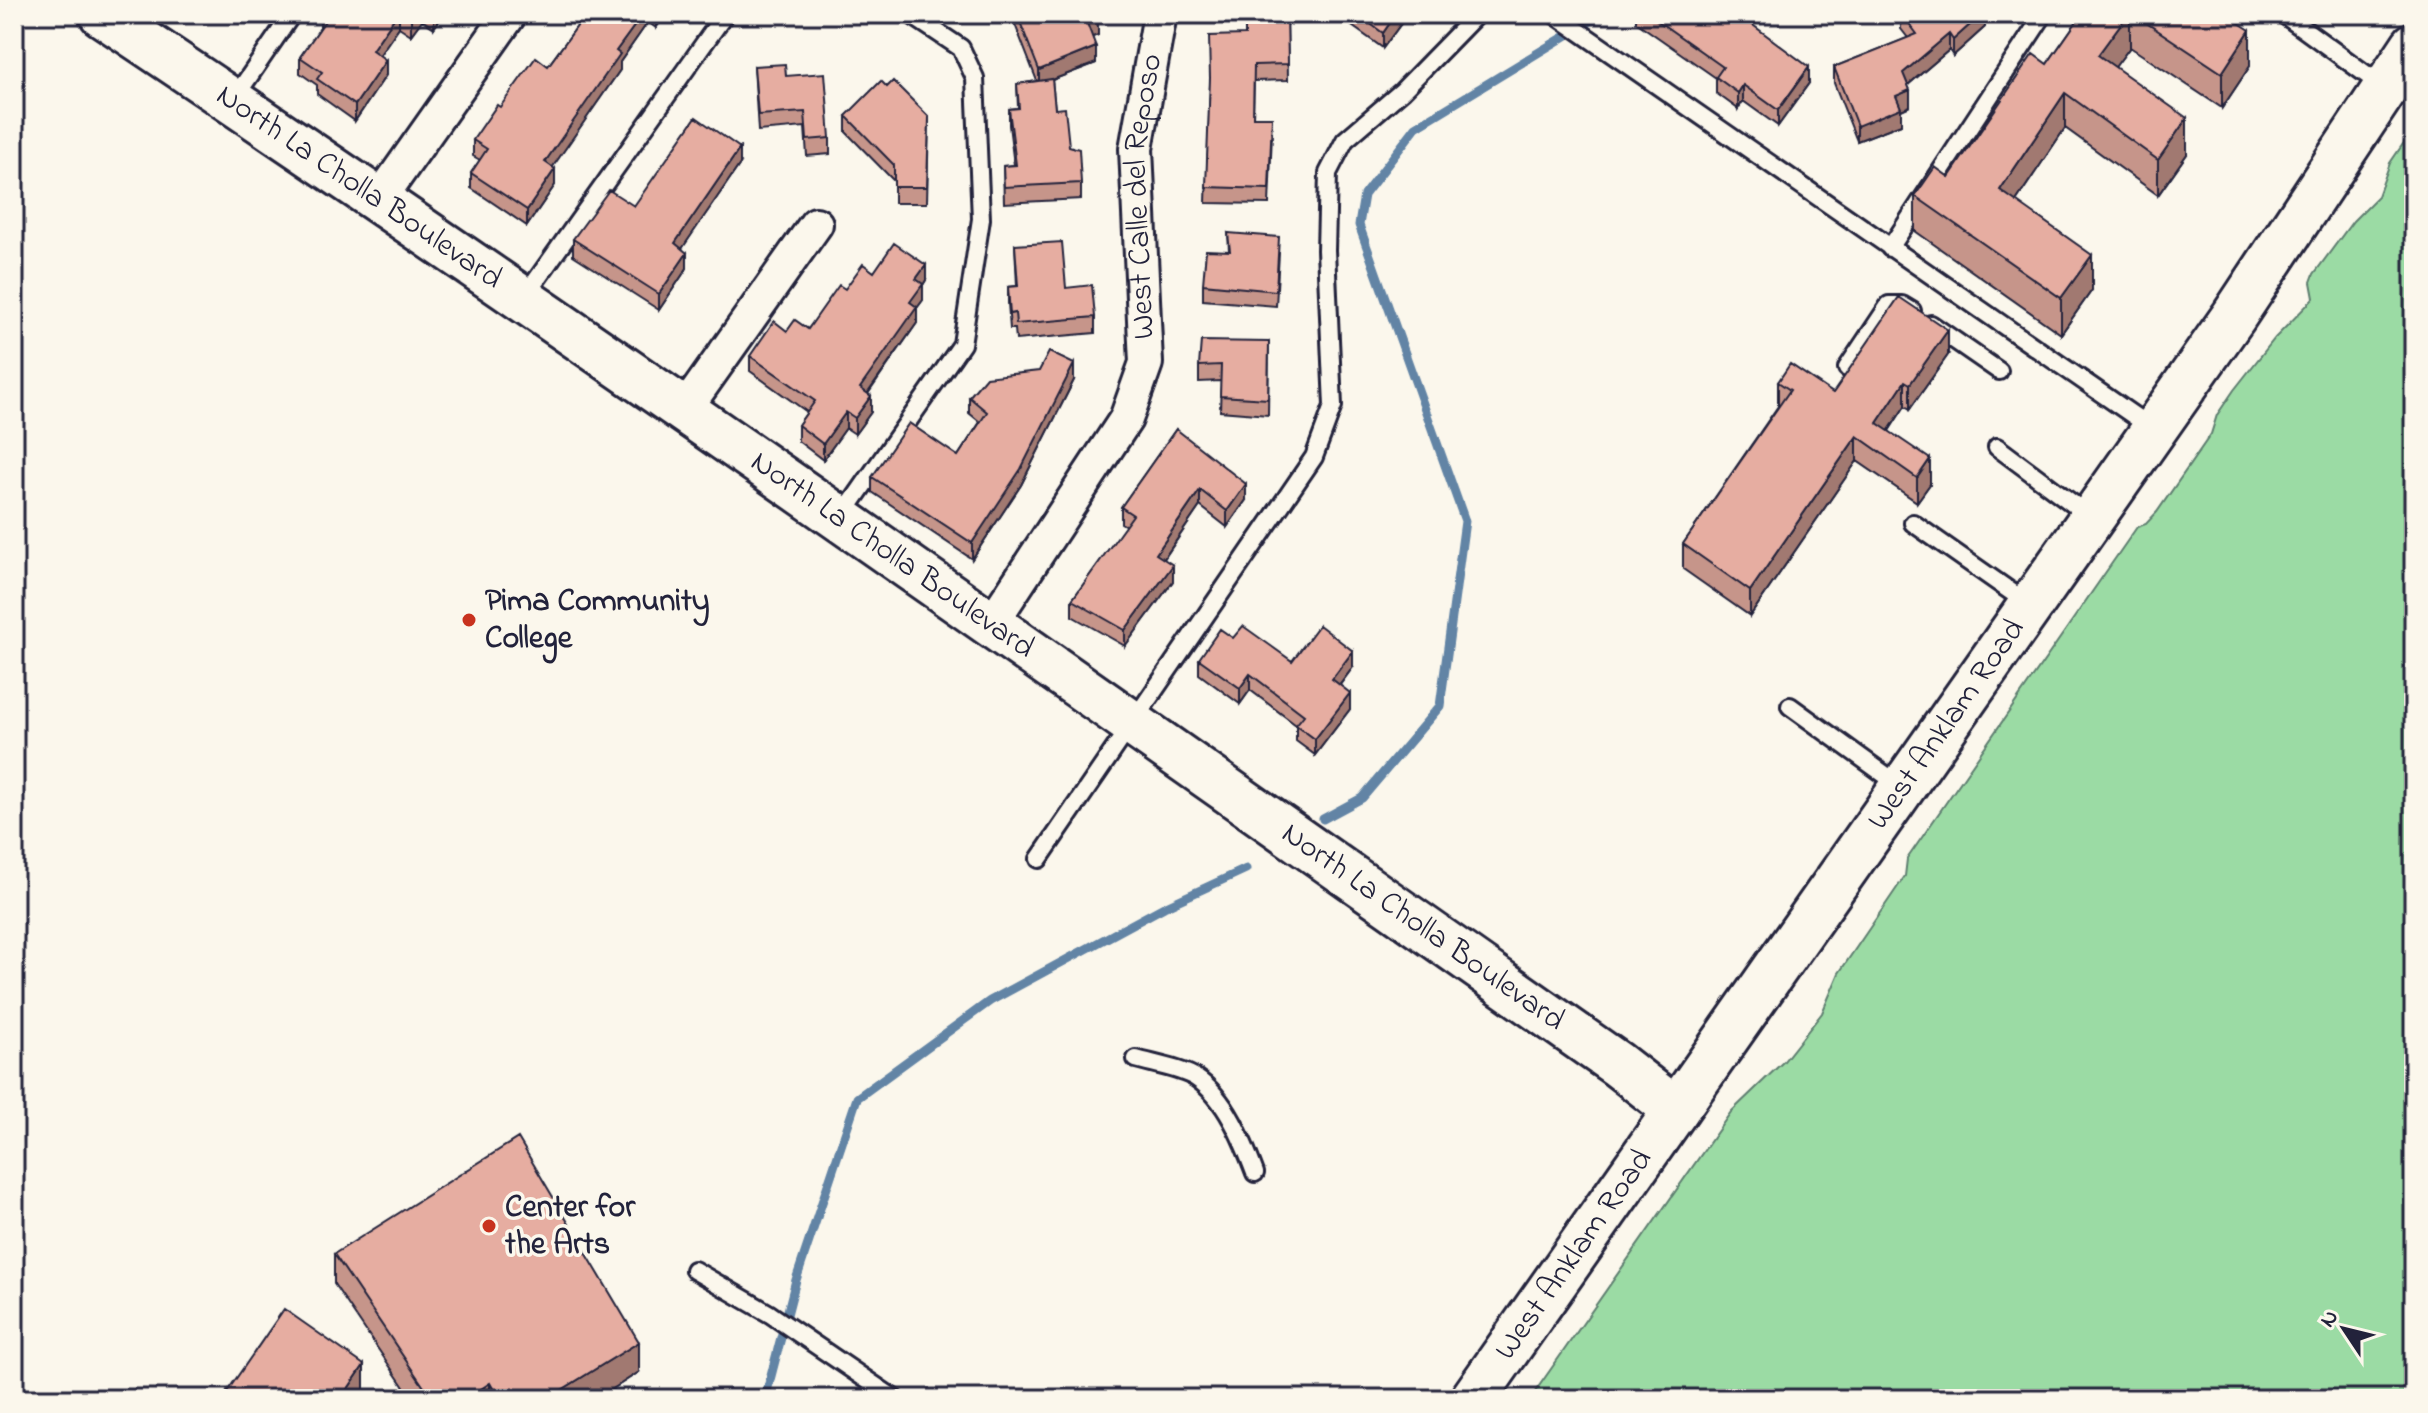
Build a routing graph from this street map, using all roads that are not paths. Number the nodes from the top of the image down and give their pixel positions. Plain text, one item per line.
1 (102, 14) edge
2 (292, 14) edge
3 (510, 14) edge
4 (725, 14) edge
5 (910, 14) edge
6 (1160, 14) edge
7 (1477, 14) edge
8 (1554, 14) edge
9 (2044, 14) edge
10 (2283, 14) edge
11 (2414, 45) edge
12 (2385, 88) junction
13 (233, 101) junction
14 (379, 200) junction
15 (816, 224) dead end
16 (1890, 248) junction
17 (522, 300) junction
18 (1847, 368) edge
19 (1999, 371) dead end
20 (683, 412) junction
21 (2154, 430) junction
22 (1997, 447) dead end
23 (2092, 518) junction
24 (839, 520) junction
25 (1913, 523) dead end
26 (2030, 606) junction
27 (991, 624) junction
28 (1790, 706) dead end
29 (1132, 724) junction
30 (1902, 788) junction
31 (1039, 859) dead end
32 (1136, 1059) dead end
33 (1676, 1110) junction
34 (1255, 1173) dead end
35 (694, 1270) dead end
36 (895, 1399) edge
37 (1473, 1399) edge

1 - 13 street, North La Cholla Boulevard
2 - 13 lane
3 - 14 street
4 - 17 lane
5 - 24 lane
6 - 27 street, West Calle del Reposo
7 - 29 lane
8 - 16 lane
9 - 16 lane
10 - 12 lane
11 - 12 street, West Anklam Road
12 - 21 street, West Anklam Road
13 - 14 street, North La Cholla Boulevard
14 - 17 street, North La Cholla Boulevard
15 - 20 street
16 - 21 lane
17 - 20 street, North La Cholla Boulevard
18 - 19 lane
20 - 24 street, North La Cholla Boulevard
21 - 23 street, West Anklam Road
22 - 23 lane
23 - 26 street, West Anklam Road
24 - 27 street, North La Cholla Boulevard
25 - 26 lane
26 - 30 street, West Anklam Road
27 - 29 street, North La Cholla Boulevard
28 - 30 lane
29 - 31 lane
29 - 33 street, North La Cholla Boulevard
30 - 33 street, West Anklam Road
32 - 34 lane
33 - 37 street, West Anklam Road
35 - 36 lane

